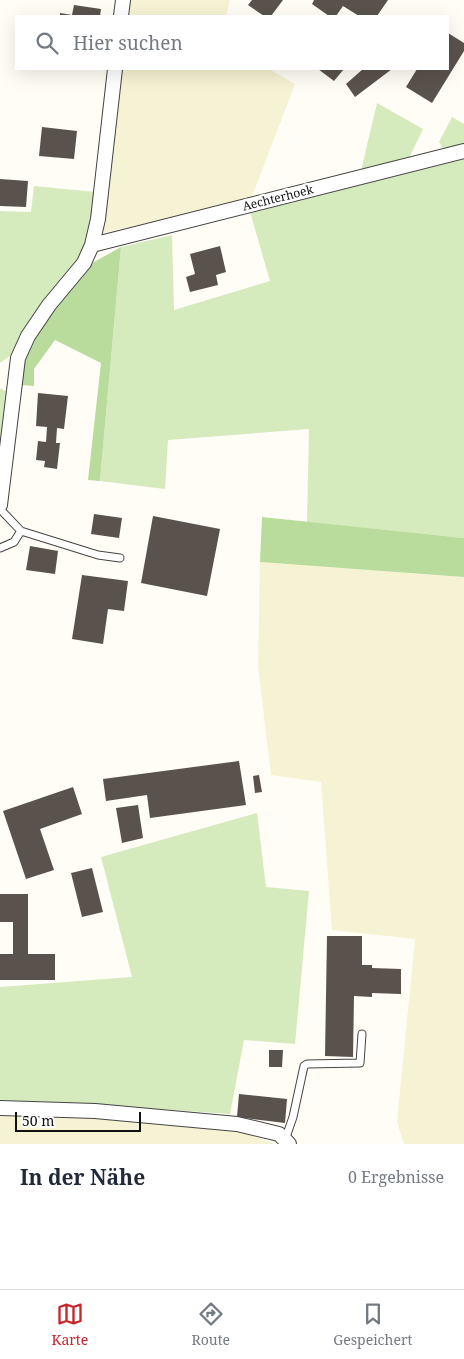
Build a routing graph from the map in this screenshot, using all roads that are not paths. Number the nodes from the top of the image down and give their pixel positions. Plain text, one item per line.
1 (123, 0) edge
2 (121, 15) edge
3 (115, 70) edge
4 (464, 151) edge
5 (92, 245) junction
6 (0, 504) edge
7 (0, 509) edge
8 (21, 531) junction
9 (0, 548) edge
10 (120, 558) dead end
11 (362, 1034) dead end
12 (0, 1108) edge
13 (287, 1142) edge

1 - 2 street
3 - 5 street
4 - 5 street, Aechterhoek
5 - 6 street
7 - 8 lane
8 - 9 lane
8 - 10 lane
11 - 13 lane
12 - 13 street

